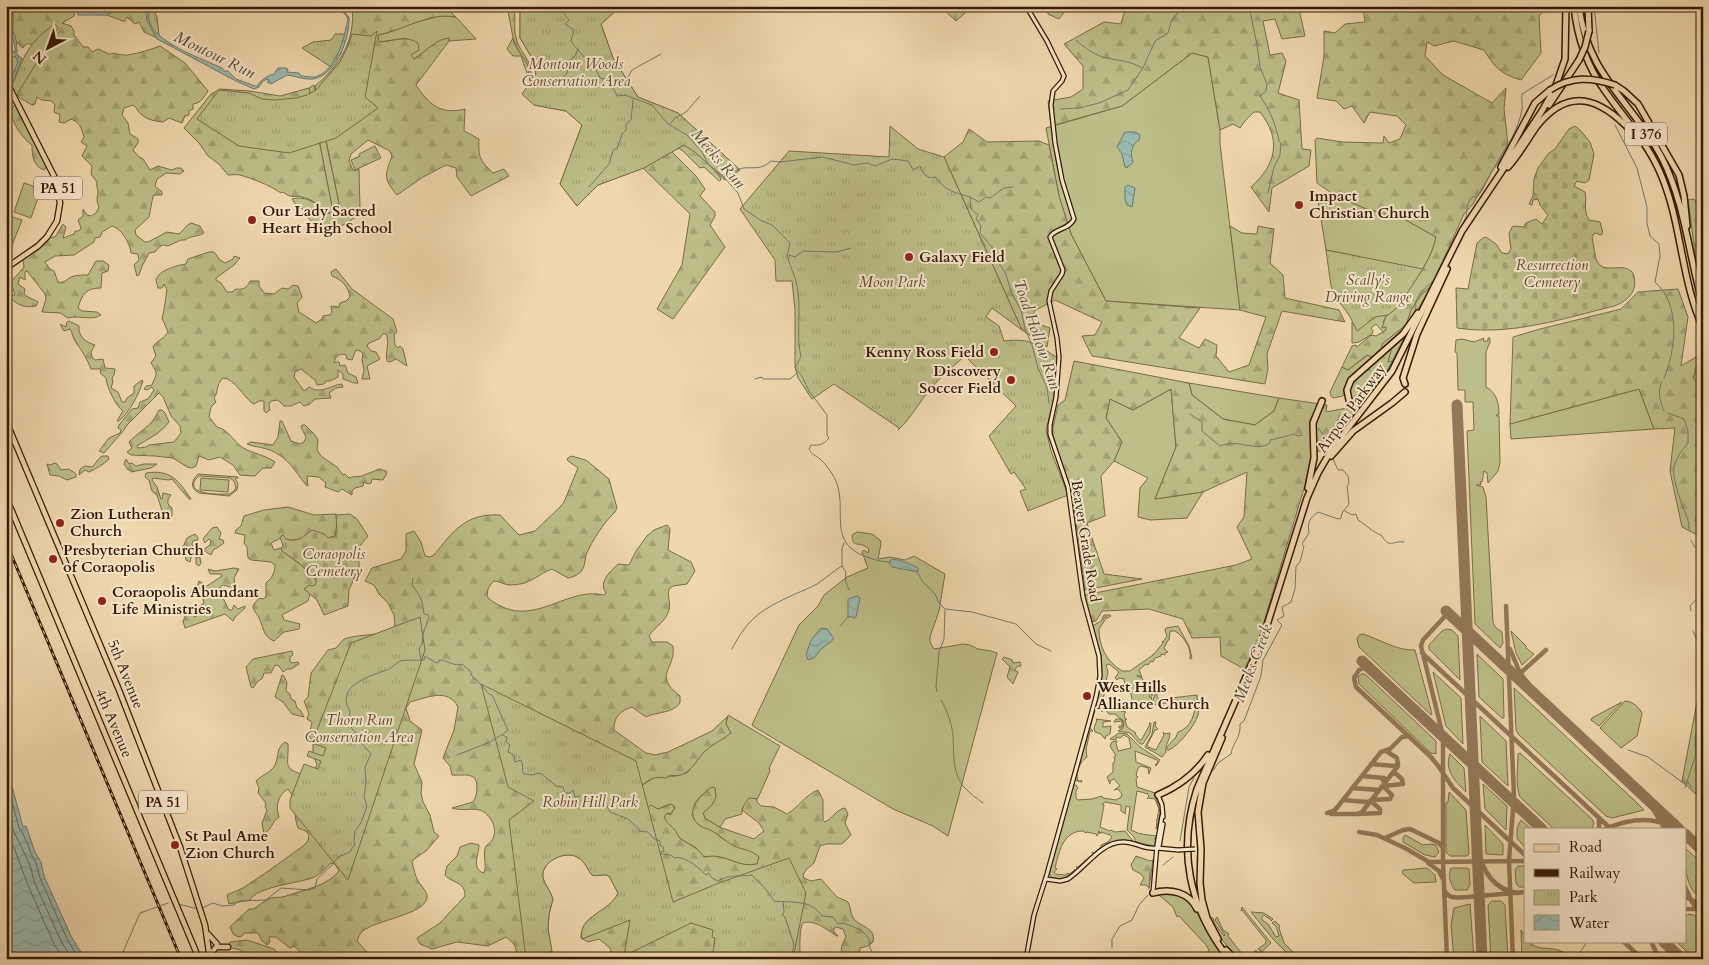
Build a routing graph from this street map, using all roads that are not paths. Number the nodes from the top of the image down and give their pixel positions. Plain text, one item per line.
1 (1026, 6) edge
2 (1566, 6) edge
3 (1574, 6) edge
4 (1579, 6) edge
5 (1588, 6) edge
6 (6, 81) edge
7 (1507, 168) junction
8 (1663, 180) junction
9 (1469, 220) junction
10 (1454, 253) junction
11 (6, 268) edge
12 (1694, 271) junction
13 (1440, 276) junction
14 (1703, 305) edge
15 (1703, 328) edge
16 (1404, 384) dead end
17 (1405, 392) dead end
18 (1347, 393) junction
19 (1342, 399) dead end
20 (1349, 400) dead end
21 (1319, 402) dead end
22 (6, 421) edge
23 (15, 441) junction
24 (6, 442) edge
25 (1330, 457) junction
26 (6, 497) edge
27 (1297, 529) junction
28 (1239, 698) junction
29 (1223, 728) junction
30 (1158, 795) joint
31 (1162, 816) junction
32 (1155, 848) junction
33 (1198, 849) junction
34 (1170, 850) junction
35 (1157, 860) junction
36 (1046, 879) junction
37 (1153, 893) joint
38 (205, 926) junction
39 (1217, 940) junction
40 (217, 944) dead end
41 (228, 947) dead end
42 (210, 958) edge
43 (199, 959) edge
44 (1026, 959) edge
45 (1229, 959) edge
46 (1234, 959) edge

1 - 36 main road, Beaver Grade Road
2 - 9 highway, Airport Parkway
3 - 8 highway, I 376
4 - 12 highway, I 376
5 - 7 highway, Airport Parkway, bridge
6 - 11 main road, PA 51
7 - 8 highway
7 - 10 highway, Airport Parkway
8 - 15 highway, I 376
9 - 12 highway, bridge
9 - 13 highway, Airport Parkway
10 - 16 highway
10 - 25 highway, Airport Parkway
12 - 14 highway, I 376
13 - 18 highway
13 - 27 highway, Airport Parkway
17 - 25 highway
18 - 19 highway
18 - 20 highway
21 - 27 highway
22 - 23 main road, 5th Avenue / PA 51
23 - 24 main road
23 - 38 main road, 5th Avenue / PA 51
25 - 28 highway, Airport Parkway
26 - 43 main road, 4th Avenue / PA 51
27 - 29 highway, Airport Parkway
28 - 33 highway
28 - 39 highway, Airport Parkway
29 - 30 highway
29 - 39 highway, Airport Parkway
30 - 31 main road
31 - 32 main road
31 - 32 main road
32 - 34 main road
32 - 35 main road
32 - 35 main road
32 - 36 main road
33 - 34 main road, bridge
33 - 39 highway
34 - 35 main road
35 - 37 main road
36 - 44 main road, Beaver Grade Road
37 - 39 highway
38 - 40 main road
38 - 42 main road, 5th Avenue / PA 51
39 - 45 highway, Airport Parkway
39 - 46 highway, Airport Parkway
41 - 42 main road

